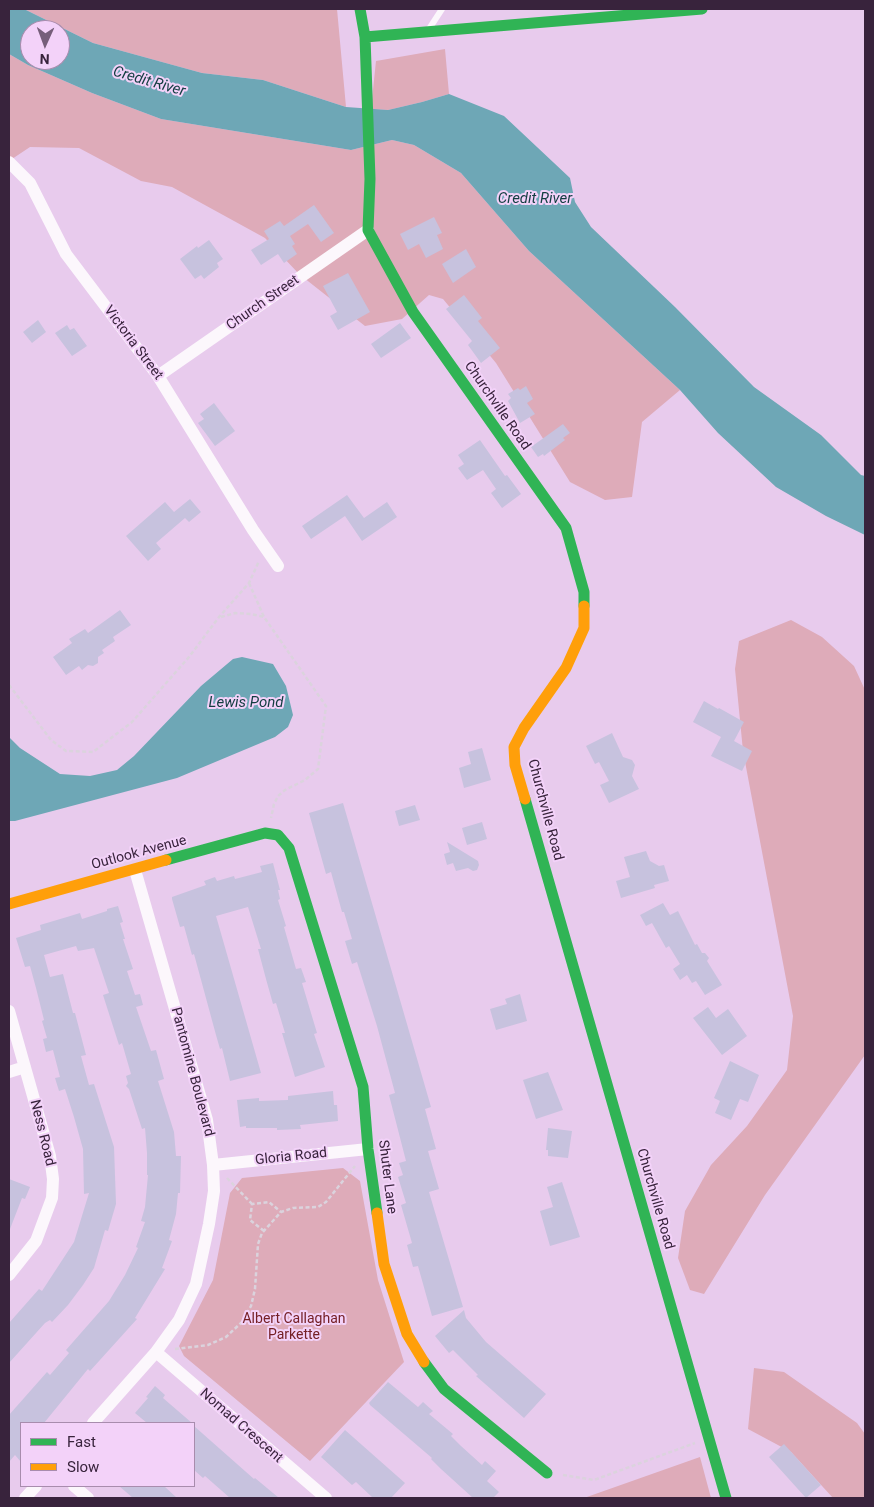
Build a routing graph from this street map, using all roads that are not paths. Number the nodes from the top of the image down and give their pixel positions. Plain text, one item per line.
1 (360, 9) edge
2 (442, 9) edge
3 (702, 9) edge
4 (427, 32) junction
5 (365, 38) junction
6 (9, 162) edge
7 (368, 230) junction
8 (158, 376) junction
9 (278, 566) dead end
10 (278, 836) joint
11 (135, 870) junction
12 (9, 904) edge
13 (9, 1011) edge
14 (25, 1067) junction
15 (9, 1072) edge
16 (368, 1149) junction
17 (213, 1165) junction
18 (9, 1275) edge
19 (156, 1352) junction
20 (94, 1422) edge
21 (547, 1473) road end
22 (35, 1487) edge
23 (75, 1487) edge
24 (25, 1498) edge
25 (88, 1498) edge
26 (326, 1498) edge
27 (726, 1498) edge

1 - 5 street
2 - 4 lane
3 - 4 street
4 - 5 street
5 - 7 street
6 - 8 street, Victoria Street
7 - 8 street, Church Street
7 - 27 street, Churchville Road
8 - 9 street, Victoria Street
10 - 11 street, Outlook Avenue
10 - 16 street, Shuter Lane
11 - 12 street, Outlook Avenue
11 - 17 street, Pantomine Boulevard
13 - 14 street, Ness Road
14 - 15 street
14 - 18 street, Ness Road
16 - 17 street, Gloria Road
16 - 21 street, Shuter Lane
17 - 19 street, Pantomine Boulevard
19 - 20 street, Pantomine Boulevard
19 - 26 street, Nomad Crescent
22 - 24 street
23 - 25 street

